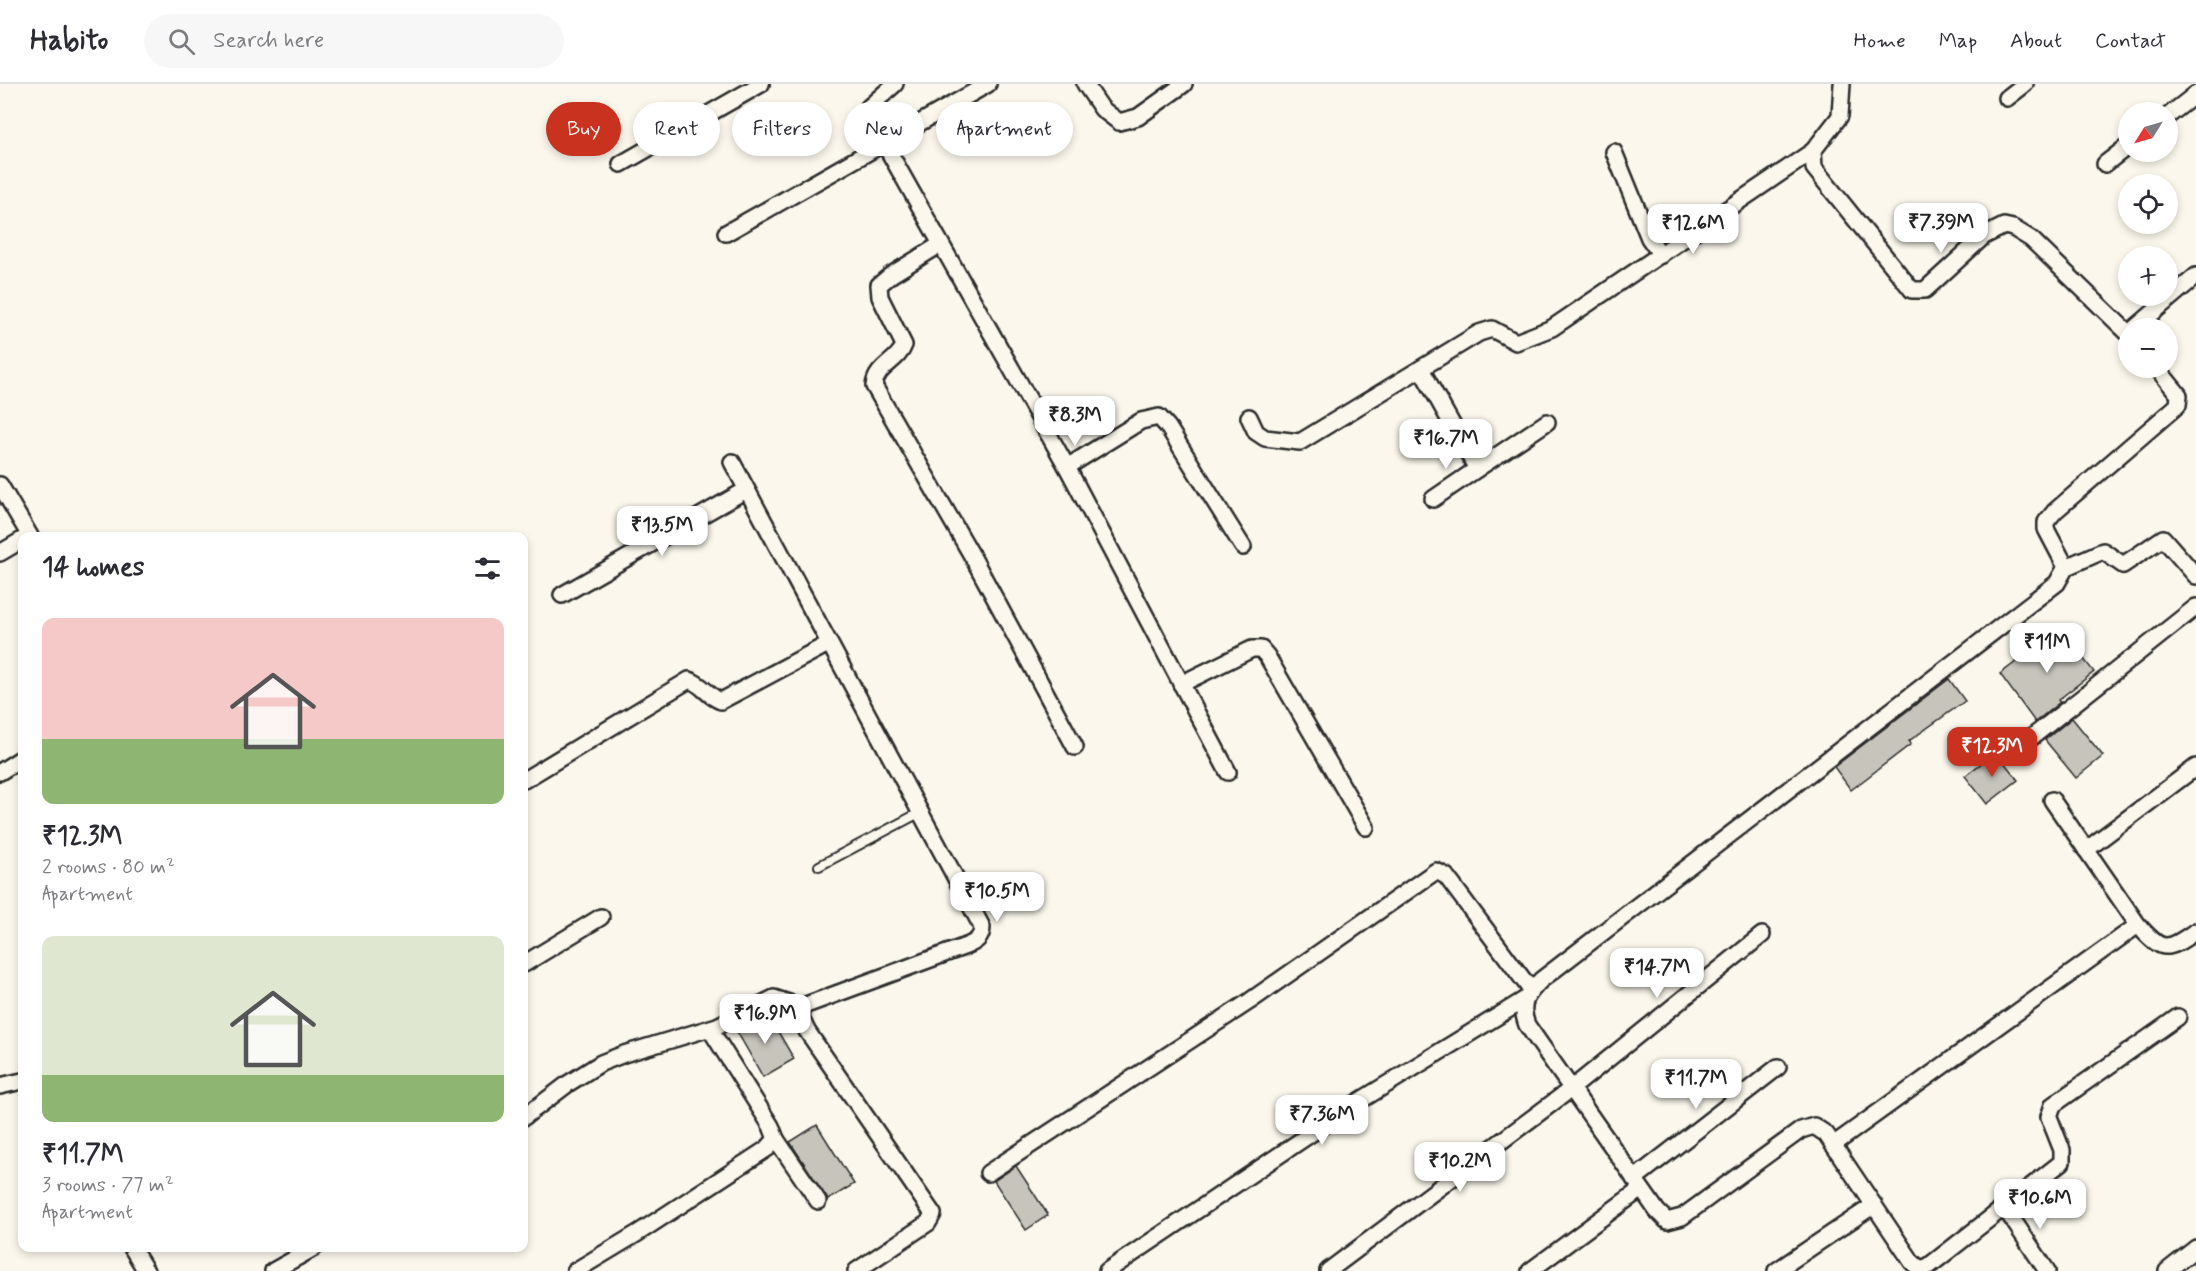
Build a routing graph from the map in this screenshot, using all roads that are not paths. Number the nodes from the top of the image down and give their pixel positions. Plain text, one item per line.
1 (761, 84) edge
2 (895, 84) edge
3 (987, 84) edge
4 (1085, 84) edge
5 (1184, 84) edge
6 (1842, 84) edge
7 (2025, 84) edge
8 (2196, 94) edge
9 (2007, 98) dead end
10 (873, 102) edge
11 (2178, 108) edge
12 (924, 120) edge
13 (1814, 151) junction
14 (1614, 152) dead end
15 (2118, 154) edge
16 (861, 156) edge
17 (891, 156) edge
18 (621, 164) dead end
19 (2105, 164) dead end
20 (726, 233) dead end
21 (941, 244) junction
22 (1661, 255) junction
23 (2196, 276) edge
24 (2147, 318) edge
25 (2118, 323) edge
26 (1421, 369) junction
27 (2165, 378) edge
28 (1249, 417) dead end
29 (1547, 422) dead end
30 (732, 462) dead end
31 (1067, 467) junction
32 (1478, 470) junction
33 (0, 485) edge
34 (746, 490) junction
35 (1433, 499) dead end
36 (27, 532) edge
37 (18, 542) edge
38 (1243, 547) dead end
39 (0, 553) edge
40 (2066, 567) junction
41 (2196, 576) edge
42 (561, 595) dead end
43 (2196, 607) edge
44 (828, 644) junction
45 (1181, 684) junction
46 (1075, 747) dead end
47 (2017, 749) dead end
48 (18, 761) edge
49 (2196, 767) edge
50 (0, 772) edge
51 (1228, 772) dead end
52 (528, 778) edge
53 (2052, 800) dead end
54 (921, 812) junction
55 (1366, 827) dead end
56 (2086, 850) junction
57 (819, 866) dead end
58 (601, 917) dead end
59 (2138, 925) junction
60 (2196, 931) edge
61 (1762, 935) dead end
62 (528, 962) edge
63 (1527, 995) junction
64 (795, 1005) junction
65 (2178, 1017) dead end
66 (710, 1029) junction
67 (1778, 1067) dead end
68 (18, 1082) edge
69 (0, 1086) edge
70 (1571, 1089) junction
71 (528, 1114) edge
72 (776, 1139) junction
73 (1833, 1145) junction
74 (988, 1173) dead end
75 (1638, 1184) junction
76 (818, 1201) dead end
77 (1874, 1205) junction
78 (2005, 1208) junction
79 (2196, 1248) edge
80 (134, 1252) edge
81 (307, 1252) edge
82 (1924, 1270) edge
83 (146, 1271) edge
84 (273, 1271) edge
85 (575, 1271) edge
86 (856, 1271) edge
87 (1107, 1271) edge
88 (1328, 1271) edge
89 (1530, 1271) edge
90 (1776, 1271) edge
91 (2047, 1271) edge
92 (2167, 1271) edge

1 - 18 street
2 - 10 street
3 - 12 street
4 - 5 street
6 - 13 street
7 - 9 street
8 - 11 street
13 - 22 street
13 - 25 street
14 - 22 street
15 - 19 street
16 - 20 street
17 - 21 street
21 - 31 street
21 - 46 street
22 - 26 street
23 - 24 street
26 - 28 street
26 - 32 street
27 - 40 street
29 - 32 street
30 - 34 street
31 - 38 street
31 - 45 street
32 - 35 street
33 - 36 street
34 - 42 street
34 - 44 street
37 - 39 street
40 - 41 street
40 - 63 street
43 - 47 street
44 - 52 street
44 - 54 street
45 - 51 street
45 - 55 street
48 - 50 street
49 - 56 street
53 - 56 street
54 - 57 lane
54 - 64 street
56 - 59 street
58 - 62 street
59 - 60 street
59 - 73 street
61 - 70 street
63 - 70 street
63 - 74 street
63 - 87 street
64 - 66 street
64 - 86 street
65 - 78 street
66 - 71 street
66 - 72 street
67 - 75 street
68 - 69 street
70 - 75 street
70 - 88 street
72 - 76 street
72 - 85 street
73 - 75 street
73 - 77 street
75 - 89 street
77 - 82 street
77 - 90 street
78 - 82 street
78 - 91 street
79 - 92 street
80 - 83 street
81 - 84 street

